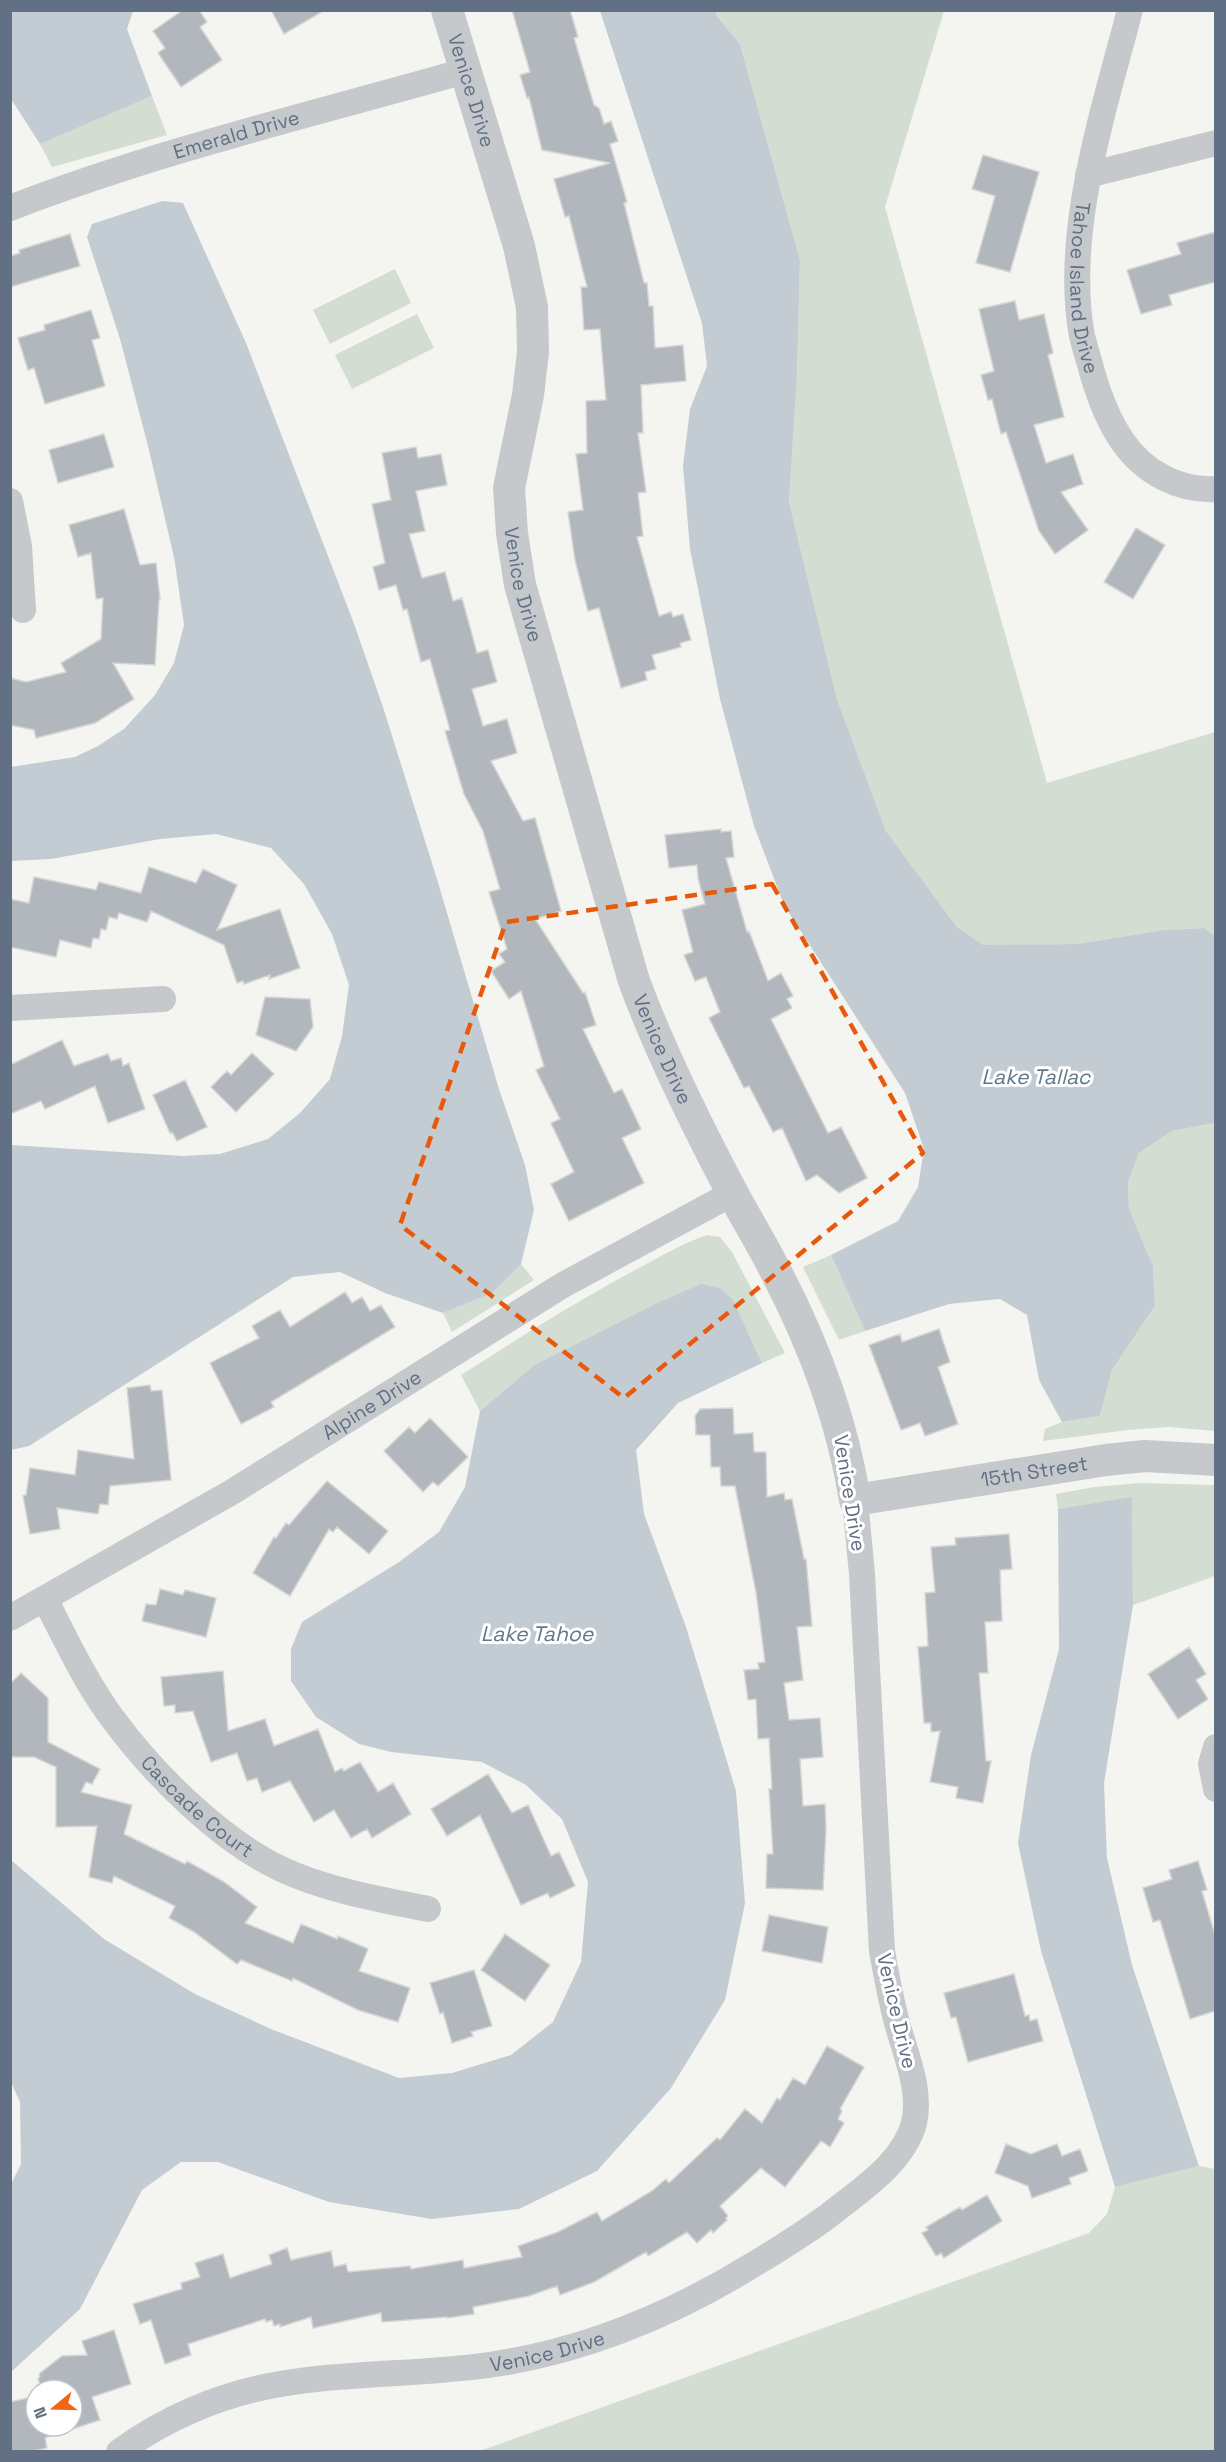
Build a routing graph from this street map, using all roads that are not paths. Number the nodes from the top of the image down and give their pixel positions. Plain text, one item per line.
1 (447, 10) edge
2 (1130, 10) edge
3 (465, 71) junction
4 (1215, 143) edge
5 (1088, 175) junction
6 (10, 208) edge
7 (1215, 489) edge
8 (10, 501) edge
9 (23, 610) dead end
10 (163, 999) dead end
11 (10, 1008) edge
12 (733, 1193) junction
13 (1215, 1460) edge
14 (855, 1500) junction
15 (45, 1599) junction
16 (10, 1618) edge
17 (1214, 1749) edge
18 (1215, 1789) edge
19 (428, 1909) dead end
20 (119, 2451) edge

1 - 3 street, Venice Drive
2 - 5 street, Tahoe Island Drive
3 - 6 street, Emerald Drive
3 - 12 street, Venice Drive
4 - 5 street
5 - 7 street, Tahoe Island Drive
8 - 9 street
10 - 11 street
12 - 14 street, Venice Drive
12 - 15 street, Alpine Drive
13 - 14 street, 15th Street
14 - 20 street, Venice Drive
15 - 16 street, Alpine Drive
15 - 19 street, Cascade Court
17 - 18 street

